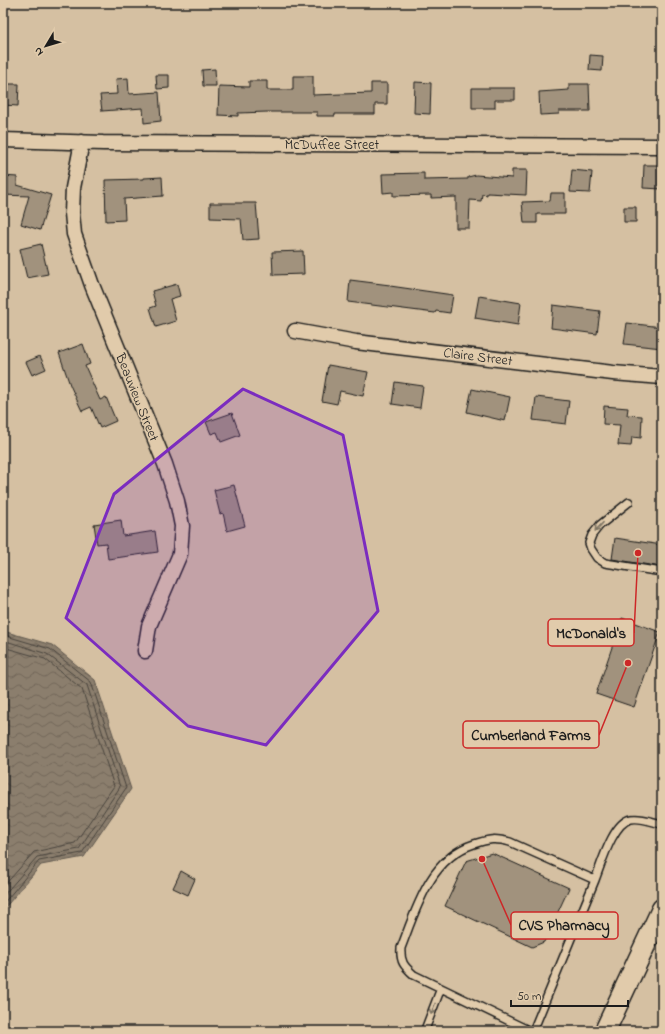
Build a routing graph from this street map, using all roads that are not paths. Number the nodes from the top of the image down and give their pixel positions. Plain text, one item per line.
1 (3, 140) edge
2 (82, 142) junction
3 (662, 146) edge
4 (295, 331) dead end
5 (662, 378) edge
6 (630, 502) dead end
7 (662, 572) edge
8 (145, 651) dead end
9 (662, 824) edge
10 (595, 880) junction
11 (662, 909) edge
12 (441, 988) junction
13 (426, 1031) edge
14 (529, 1031) edge
15 (605, 1031) edge

1 - 2 street, McDuffee Street
2 - 3 street, McDuffee Street
2 - 8 street, Beauview Street
4 - 5 street, Claire Street
6 -> 7 lane
9 - 10 lane
10 - 12 lane
10 - 14 lane
11 - 15 main road
12 -> 13 lane
12 - 14 lane

